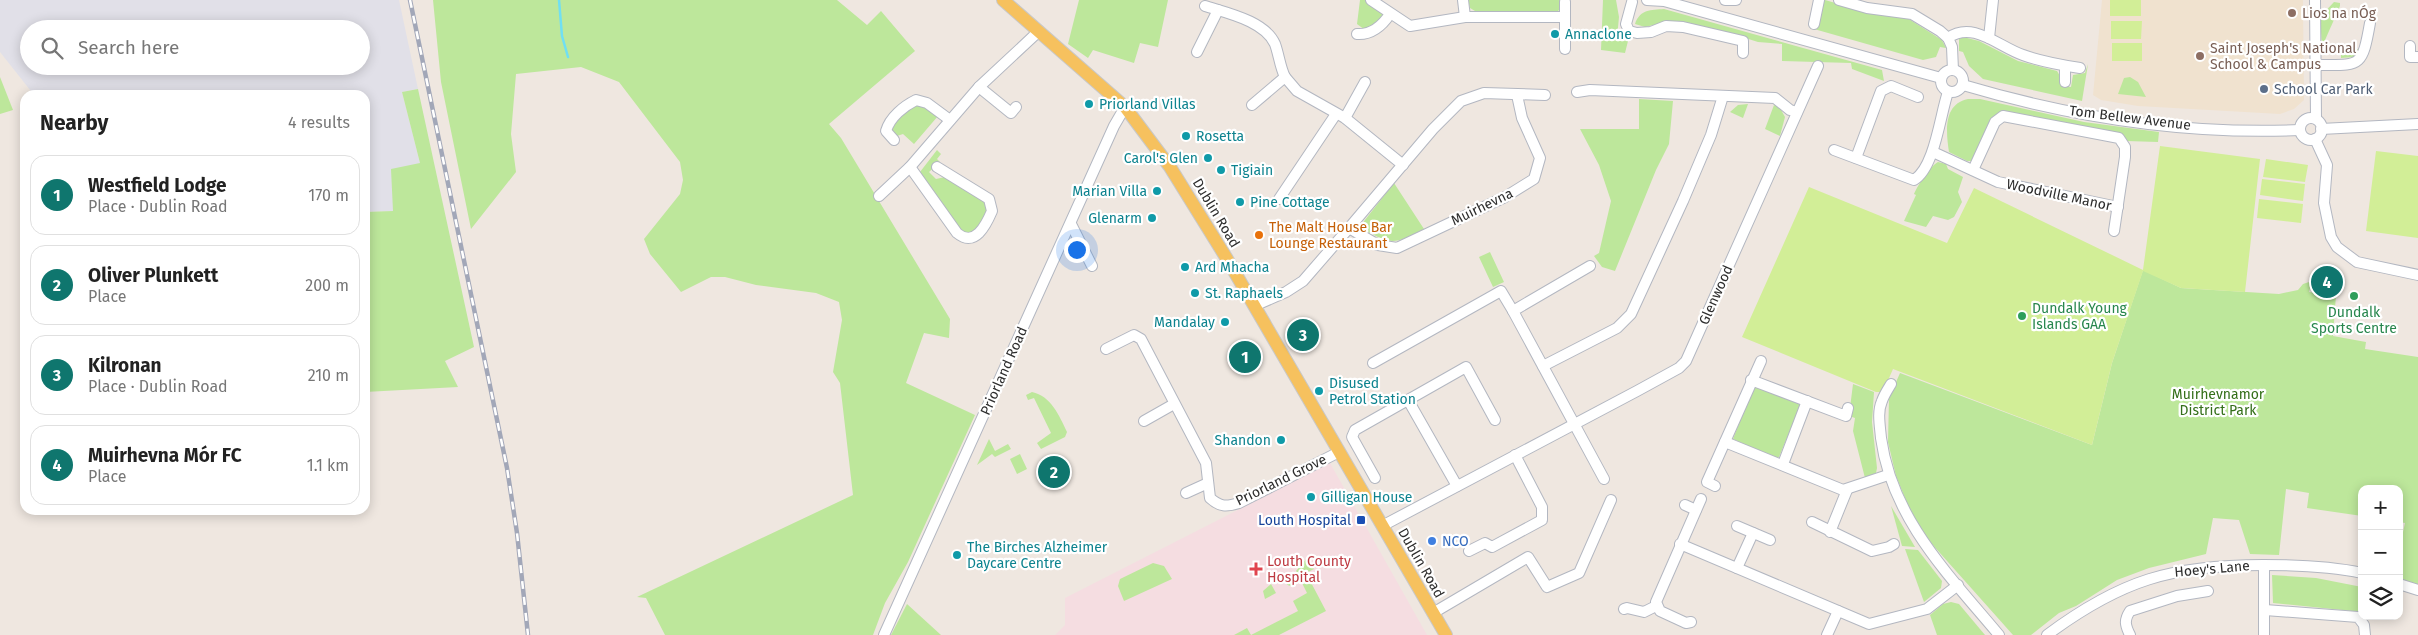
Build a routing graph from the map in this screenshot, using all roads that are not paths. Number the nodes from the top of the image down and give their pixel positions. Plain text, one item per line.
1 (1003, 0) edge
2 (1371, 0) edge
3 (1463, 0) edge
4 (1647, 0) edge
5 (1663, 0) edge
6 (1725, 0) edge
7 (1736, 0) edge
8 (1819, 0) edge
9 (1839, 0) edge
10 (1993, 0) edge
11 (2315, 0) edge
12 (1633, 1) edge
13 (1566, 2) dead end
14 (1205, 6) dead end
15 (1218, 10) junction
16 (1390, 14) junction
17 (1465, 17) junction
18 (1565, 17) junction
19 (2370, 22) dead end
20 (1814, 24) dead end
21 (1039, 31) junction
22 (1357, 34) dead end
23 (1948, 38) junction
24 (1989, 38) junction
25 (2410, 46) dead end
26 (1565, 49) dead end
27 (1197, 52) dead end
28 (1743, 53) dead end
29 (2418, 57) edge
30 (2316, 65) junction
31 (1818, 66) dead end
32 (2065, 66) junction
33 (2080, 68) dead end
34 (1953, 70) junction
35 (1285, 77) junction
36 (1941, 78) junction
37 (1365, 82) dead end
38 (2066, 82) dead end
39 (1963, 86) junction
40 (979, 87) junction
41 (1577, 92) dead end
42 (1948, 92) junction
43 (1545, 94) dead end
44 (1517, 95) junction
45 (1723, 96) junction
46 (1918, 97) dead end
47 (1252, 105) dead end
48 (1016, 107) dead end
49 (1125, 107) junction
50 (1797, 112) junction
51 (1340, 116) junction
52 (2316, 119) junction
53 (950, 120) junction
54 (2418, 124) edge
55 (2321, 129) junction
56 (2300, 130) junction
57 (2314, 139) junction
58 (894, 140) dead end
59 (1834, 150) dead end
60 (1933, 152) junction
61 (1856, 158) junction
62 (1403, 165) junction
63 (910, 167) junction
64 (937, 168) dead end
65 (1973, 170) junction
66 (879, 196) dead end
67 (1279, 200) dead end
68 (2118, 207) junction
69 (1071, 224) junction
70 (1349, 228) junction
71 (2114, 231) dead end
72 (1092, 266) dead end
73 (1590, 266) dead end
74 (2418, 275) edge
75 (1254, 306) junction
76 (1512, 311) junction
77 (1106, 349) dead end
78 (1760, 361) dead end
79 (1373, 363) dead end
80 (1543, 366) junction
81 (1751, 380) junction
82 (1891, 384) dead end
83 (1408, 400) junction
84 (1807, 401) junction
85 (1174, 404) junction
86 (1848, 408) dead end
87 (1495, 420) dead end
88 (1144, 421) dead end
89 (1575, 423) junction
90 (1725, 442) junction
91 (1339, 452) junction
92 (1515, 455) junction
93 (1783, 464) junction
94 (1888, 475) junction
95 (1375, 478) dead end
96 (1604, 479) dead end
97 (1208, 483) junction
98 (1457, 486) junction
99 (1715, 486) dead end
100 (1847, 490) junction
101 (1186, 493) dead end
102 (1701, 499) dead end
103 (1611, 500) dead end
104 (1685, 505) dead end
105 (1696, 510) junction
106 (1812, 522) dead end
107 (1382, 526) junction
108 (1738, 526) dead end
109 (1830, 532) junction
110 (1753, 533) junction
111 (1770, 540) dead end
112 (1680, 544) junction
113 (1894, 544) dead end
114 (1470, 551) dead end
115 (2264, 565) junction
116 (1737, 568) junction
117 (2358, 572) edge
118 (1958, 585) junction
119 (2403, 585) edge
120 (2418, 590) edge
121 (2208, 591) dead end
122 (1656, 606) junction
123 (1624, 610) dead end
124 (2265, 610) junction
125 (1838, 611) junction
126 (1432, 612) junction
127 (1691, 622) dead end
128 (884, 635) edge
129 (1446, 635) edge
130 (1827, 635) edge
131 (1999, 635) edge
132 (2047, 635) edge
133 (2130, 635) edge
134 (2264, 635) edge
135 (2365, 635) edge

1 - 21 main road, Dublin Road
2 - 16 street
3 - 17 street
4 - 5 street
5 - 36 street
6 - 7 street
8 - 20 street
9 - 23 street
10 - 24 street
11 - 30 street
12 - 28 street
13 - 18 street
14 - 15 street
15 - 27 street
15 - 35 street
16 - 17 street
16 - 22 street
17 - 18 street
18 - 26 street
19 - 30 street
21 - 40 street
21 - 49 main road, Dublin Road
23 - 24 street
23 - 34 street
24 - 32 street
25 - 29 street
30 - 52 street
31 - 50 street, Glenwood
32 - 33 street
32 - 38 street
34 - 36 street
34 - 39 street
35 - 47 street
35 - 51 street
36 - 42 street
37 - 51 street
39 - 42 street
39 - 56 street, Tom Bellew Avenue
40 - 48 street
40 - 53 street
41 - 45 street
42 - 60 street
43 - 44 street
44 - 62 street
44 - 70 street, Muirhevna
45 - 50 street
45 - 80 street
46 - 61 street
49 - 69 street, Priorland Road
49 - 75 main road, Dublin Road
50 - 89 street, Glenwood
51 - 62 street
51 - 67 street
52 - 55 street
52 - 56 street
53 - 58 street
53 - 63 street
54 - 55 street
55 - 57 street
56 - 57 street
57 - 74 street
59 - 61 street
60 - 61 street
60 - 65 street, Woodville Manor
62 - 70 street
63 - 64 street
63 - 66 street
65 - 68 street, Woodville Manor
65 - 68 street, Woodville Manor
68 - 71 street, Woodville Manor
69 - 72 street
69 - 128 street, Priorland Road
70 - 75 street
73 - 76 street
75 - 91 main road, Dublin Road
76 - 79 street
76 - 80 street
77 - 85 street, Priorland Grove
78 - 81 street
80 - 89 street
81 - 84 street
81 - 90 street
82 - 94 street
83 - 87 street
83 - 95 street
83 - 98 street
84 - 86 street
84 - 93 street
85 - 88 street
85 - 97 street, Priorland Grove
89 - 92 street, Glenwood
89 - 96 street
90 - 93 street
90 - 99 street
91 - 97 street, Priorland Grove
91 - 107 main road, Dublin Road
92 - 98 street, Glenwood
92 - 114 street
93 - 100 street
94 - 100 street
94 - 118 street
97 - 101 street
98 - 107 street, Glenwood
100 - 109 street
102 - 105 street
103 - 126 street
104 - 105 street
105 - 112 street
106 - 109 street
107 - 126 main road, Dublin Road
108 - 110 street
109 - 113 street
110 - 111 street
110 - 116 street
112 - 116 street
112 - 122 street
115 - 117 street, Hoey's Lane
115 - 124 street
115 - 132 street, Hoey's Lane
116 - 125 street
118 - 125 street
118 - 131 street
119 - 120 street
121 - 133 street
122 - 123 street
122 - 127 street
124 - 134 street
124 - 135 street
125 - 130 street
126 - 129 main road, Dublin Road

